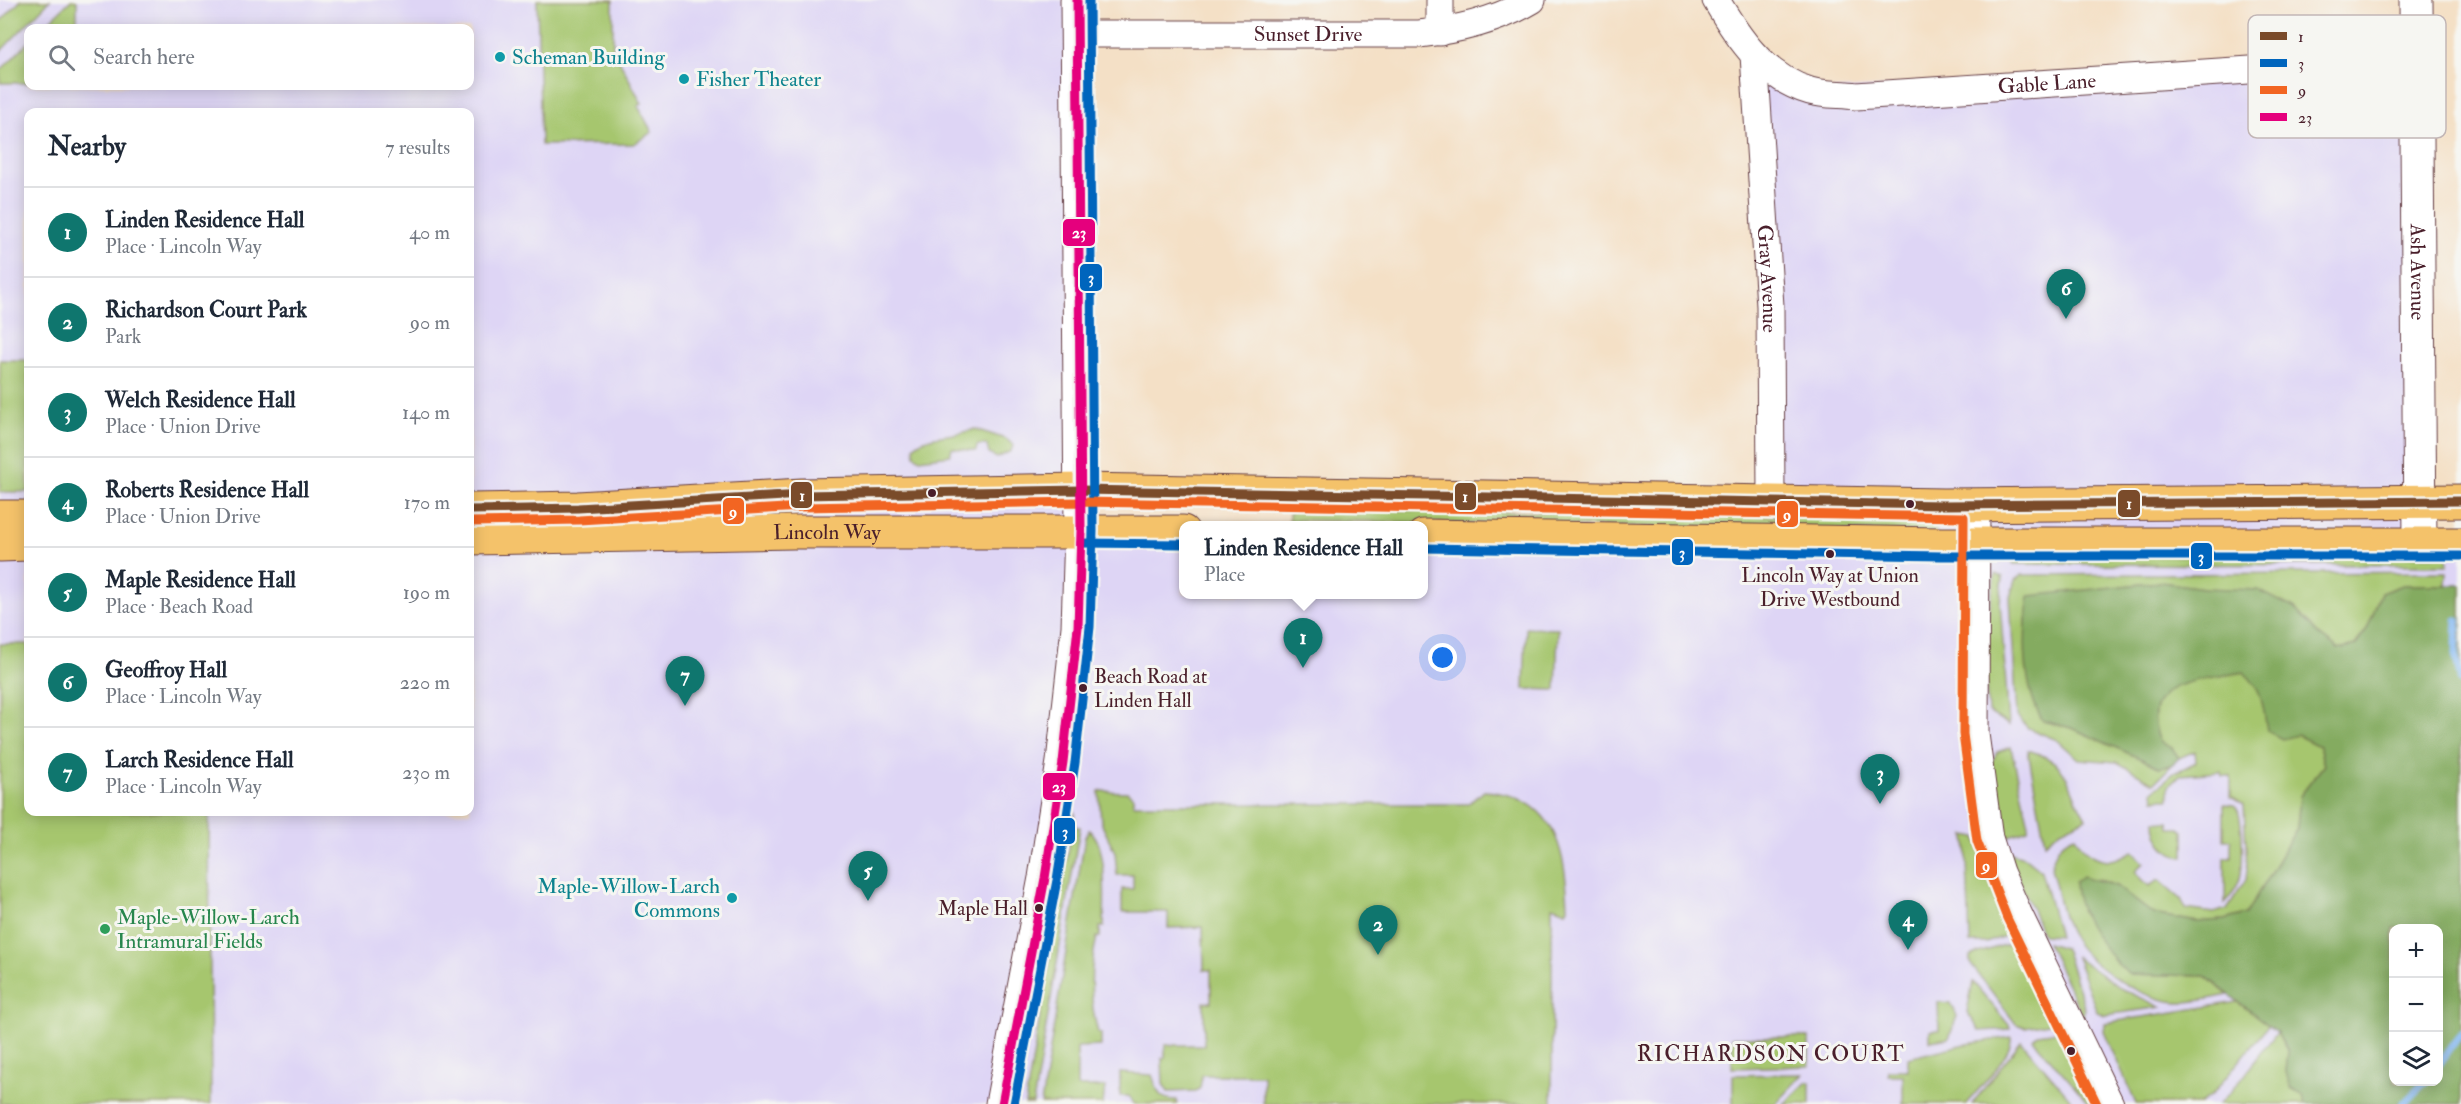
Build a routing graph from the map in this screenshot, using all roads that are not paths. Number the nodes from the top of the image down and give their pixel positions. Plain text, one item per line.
1 (1077, 0) edge
2 (1440, 0) edge
3 (1532, 0) edge
4 (1716, 0) edge
5 (2416, 0) edge
6 (2416, 15) edge
7 (1440, 32) junction
8 (1078, 34) junction
9 (1754, 55) junction
10 (2248, 70) edge
11 (2418, 138) edge
12 (1081, 490) junction
13 (2420, 500) junction
14 (2461, 501) edge
15 (1771, 502) junction
16 (1976, 505) junction
17 (474, 510) edge
18 (0, 517) edge
19 (24, 517) edge
20 (1081, 531) junction
21 (1179, 532) edge
22 (1428, 537) edge
23 (474, 538) edge
24 (2420, 543) junction
25 (24, 544) edge
26 (1976, 544) junction
27 (2461, 544) edge
28 (0, 545) edge
29 (1002, 1104) edge
30 (2110, 1104) edge

1 - 8 street
2 - 7 street
3 - 7 street, Sunset Drive
4 - 9 street, Gable Lane
5 - 6 street, Ash Avenue
7 - 8 street, Sunset Drive
8 - 12 street
9 - 10 street, Gable Lane
9 - 15 street, Gray Avenue
11 - 13 street, Ash Avenue
12 - 15 main road, Lincoln Way
12 - 17 main road, Lincoln Way
12 - 20 street
13 - 14 main road, Lincoln Way
13 - 16 main road, Lincoln Way
13 - 24 street, Ash Avenue
15 - 16 main road, Lincoln Way
16 - 26 street
18 - 19 main road
20 - 21 main road, Lincoln Way
20 - 23 main road, Lincoln Way
20 - 29 street
22 - 26 main road
24 - 26 main road
24 - 27 main road
25 - 28 main road
26 - 30 street

